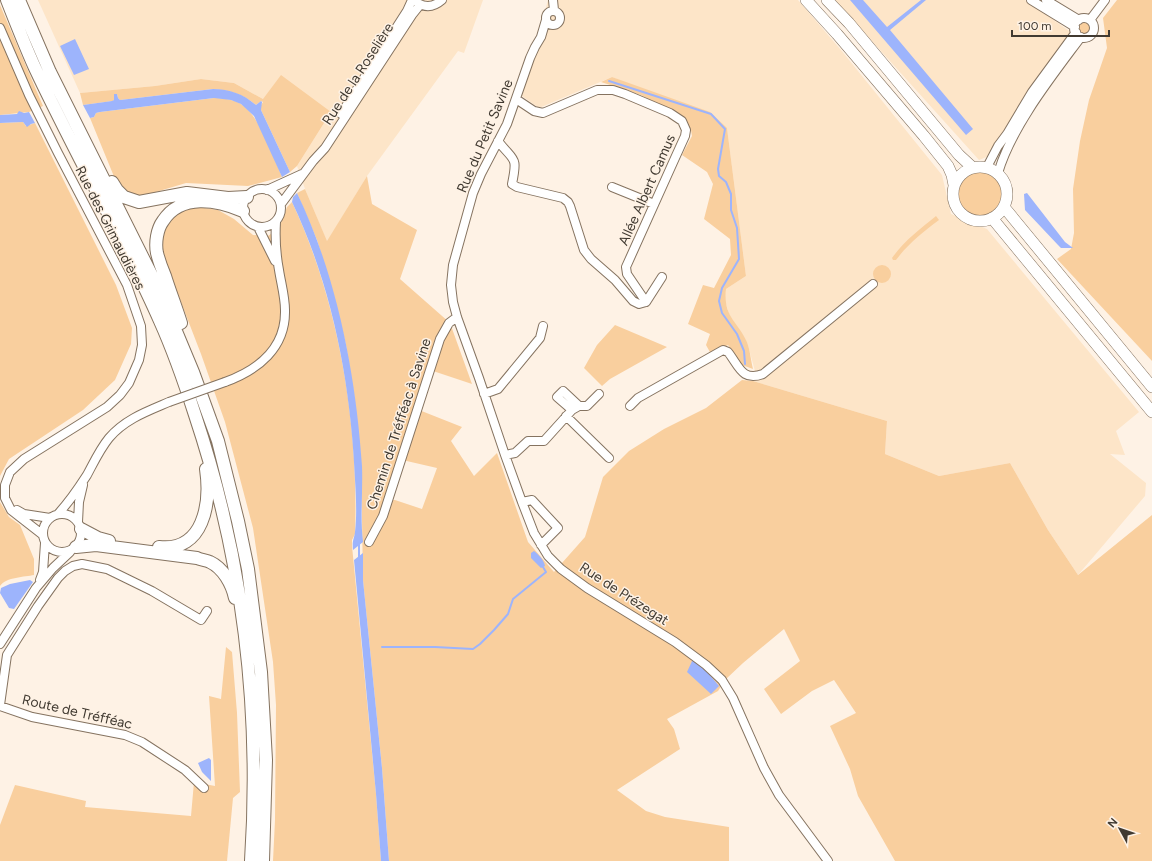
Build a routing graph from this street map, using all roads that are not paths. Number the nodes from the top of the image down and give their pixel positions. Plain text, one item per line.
1 (8, 0) edge
2 (19, 0) edge
3 (412, 0) edge
4 (442, 0) edge
5 (553, 0) edge
6 (806, 0) edge
7 (827, 0) edge
8 (1031, 0) edge
9 (1046, 0) edge
10 (1105, 0) edge
11 (420, 5) junction
12 (554, 10) junction
13 (1090, 20) junction
14 (549, 23) junction
15 (0, 28) edge
16 (1078, 29) junction
17 (516, 99) junction
18 (498, 141) junction
19 (85, 142) junction
20 (317, 156) junction
21 (972, 167) junction
22 (987, 167) junction
23 (998, 173) junction
24 (303, 174) junction
25 (954, 185) junction
26 (612, 187) dead end
27 (267, 190) junction
28 (247, 196) junction
29 (281, 204) junction
30 (654, 204) junction
31 (1004, 207) junction
32 (243, 211) junction
33 (992, 218) junction
34 (276, 222) junction
35 (258, 227) junction
36 (279, 270) junction
37 (662, 277) dead end
38 (873, 284) dead end
39 (646, 302) junction
40 (457, 317) junction
41 (543, 326) dead end
42 (193, 372) junction
43 (1152, 387) edge
44 (484, 394) junction
45 (599, 394) dead end
46 (630, 406) dead end
47 (1152, 412) edge
48 (566, 416) junction
49 (199, 427) junction
50 (505, 455) junction
51 (609, 458) dead end
52 (88, 473) junction
53 (5, 485) junction
54 (522, 502) junction
55 (58, 514) junction
56 (50, 518) junction
57 (79, 525) junction
58 (44, 539) junction
59 (369, 542) dead end
60 (541, 545) junction
61 (73, 549) junction
62 (36, 588) junction
63 (207, 610) dead end
64 (13, 625) junction
65 (23, 630) junction
66 (0, 644) edge
67 (248, 664) junction
68 (0, 705) edge
69 (204, 788) dead end
70 (251, 861) edge
71 (263, 861) edge
72 (828, 861) edge

1 - 49 highway
2 - 19 highway
3 - 11 street
3 - 20 street, Rue de la Roselière
4 - 11 street
5 - 12 street, Rue du Petit Savine
6 - 25 main road
7 - 21 main road
8 - 16 street
9 - 16 street
10 - 13 street
11 - 20 street, Rue de la Roselière
12 - 14 street, Rue du Petit Savine
12 - 14 street, Rue du Petit Savine
13 - 16 street
13 - 16 street
14 - 17 street, Rue du Petit Savine
15 - 53 street, Rue des Grimaudières
16 - 22 street
16 - 23 street
17 - 18 street, Rue du Petit Savine
17 - 30 street, Allée Albert Camus
18 - 39 street
18 - 40 street, Rue du Petit Savine
19 - 28 highway
19 - 42 highway
20 - 24 street, Rue de la Roselière
21 - 22 main road
21 - 25 main road
22 - 23 main road
23 - 31 main road
24 - 27 street, Rue de la Roselière
24 - 29 street, Rue de la Roselière
25 - 33 main road
26 - 30 street
27 - 28 street
27 - 29 street
28 - 32 street
29 - 34 street
30 - 39 street, Allée Albert Camus
31 - 33 main road
31 - 43 main road
32 - 35 street
32 - 42 highway
33 - 47 main road
34 - 35 street
34 - 36 street
35 - 36 street
36 - 52 street, bridge
37 - 39 street
38 - 46 street
40 - 44 street, Rue de Prézegat
40 - 59 street, Chemin de Tréfféac à Savine
41 - 44 street
42 - 71 highway
44 - 50 street, Rue de Prézegat
45 - 48 street
48 - 50 street
48 - 51 street
49 - 57 highway
49 - 67 highway
50 - 54 street, Rue de Prézegat
52 - 55 street
52 - 57 street
53 - 56 street
53 - 58 street
54 - 60 street, Rue de Prézegat
54 - 60 street
55 - 56 street
55 - 57 street
56 - 58 street
57 - 61 street
58 - 61 street
58 - 62 street
60 - 72 street, Rue de Prézegat
61 - 62 street
61 - 67 highway
62 - 64 street
63 - 65 street, Route de Tréfféac
64 - 65 street
64 - 66 street
65 - 68 street, Route de Tréfféac
67 - 70 highway
68 - 69 street, Route de Tréfféac

